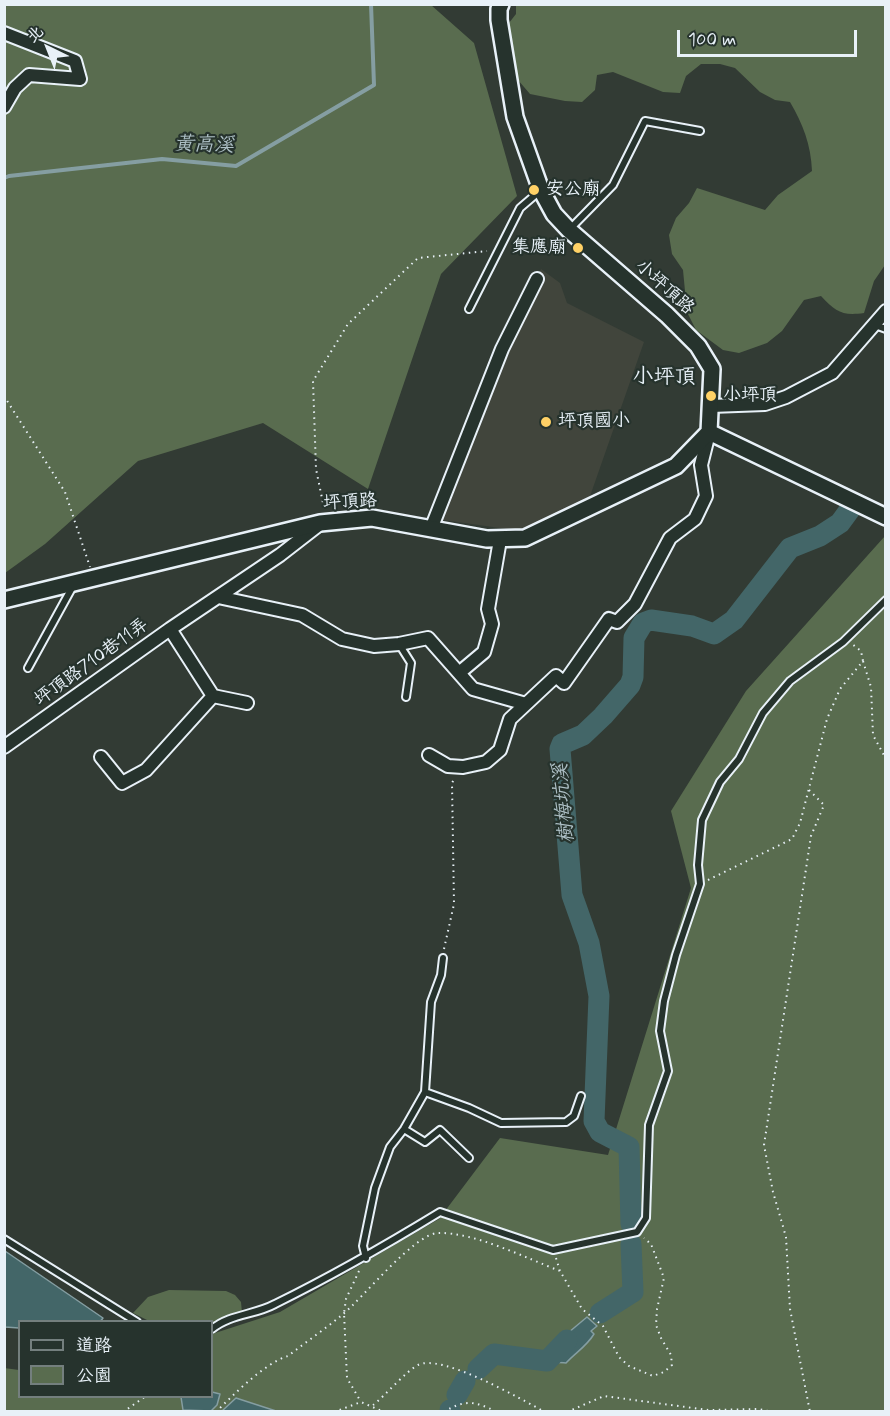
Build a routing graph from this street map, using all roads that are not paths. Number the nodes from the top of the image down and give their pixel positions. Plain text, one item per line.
1 (497, 6) edge
2 (4, 33) edge
3 (4, 107) edge
4 (700, 131) dead end
5 (541, 190) junction
6 (569, 230) junction
7 (537, 279) dead end
8 (469, 309) dead end
9 (885, 311) edge
10 (880, 327) edge
11 (711, 406) junction
12 (709, 432) junction
13 (885, 517) edge
14 (324, 523) junction
15 (431, 529) junction
16 (281, 532) junction
17 (500, 540) junction
18 (280, 555) junction
19 (74, 583) junction
20 (218, 597) junction
21 (4, 600) edge
22 (885, 600) edge
23 (170, 629) junction
24 (399, 644) junction
25 (28, 668) dead end
26 (459, 673) junction
27 (213, 696) junction
28 (406, 697) dead end
29 (247, 702) dead end
30 (526, 704) junction
31 (4, 747) edge
32 (429, 755) dead end
33 (101, 757) dead end
34 (442, 958) road end
35 (425, 1092) junction
36 (581, 1096) dead end
37 (404, 1129) junction
38 (469, 1158) dead end
39 (4, 1239) edge
40 (366, 1257) junction
41 (134, 1320) edge
42 (213, 1328) edge

1 - 5 street, 小坪頂路
2 - 3 street
4 - 6 lane
5 - 6 street, 小坪頂路
5 - 8 lane
6 - 11 street, 小坪頂路
7 - 15 street
9 - 10 street
10 - 11 street
11 - 12 street, 小坪頂路
12 - 13 street
12 - 17 street, 坪頂路
12 - 30 street
14 - 15 street, 坪頂路
14 - 16 street, 坪頂路
14 - 18 street, 坪頂路710巷11弄
15 - 17 street, 坪頂路
16 - 18 street
16 - 19 street, 坪頂路
17 - 26 street
18 - 20 street, 坪頂路710巷11弄
19 - 21 street, 坪頂路
19 - 25 lane
20 - 23 street, 坪頂路710巷11弄
20 - 24 street
22 - 40 lane
23 - 27 street, 坪頂路710巷11弄
23 - 31 street, 坪頂路710巷11弄
24 - 26 street
24 - 28 lane
26 - 30 street
27 - 29 street
27 - 33 street
30 - 32 street
34 - 35 lane
35 - 36 lane
35 - 37 lane
37 - 38 lane
37 - 40 lane
39 - 41 lane
40 - 42 lane

